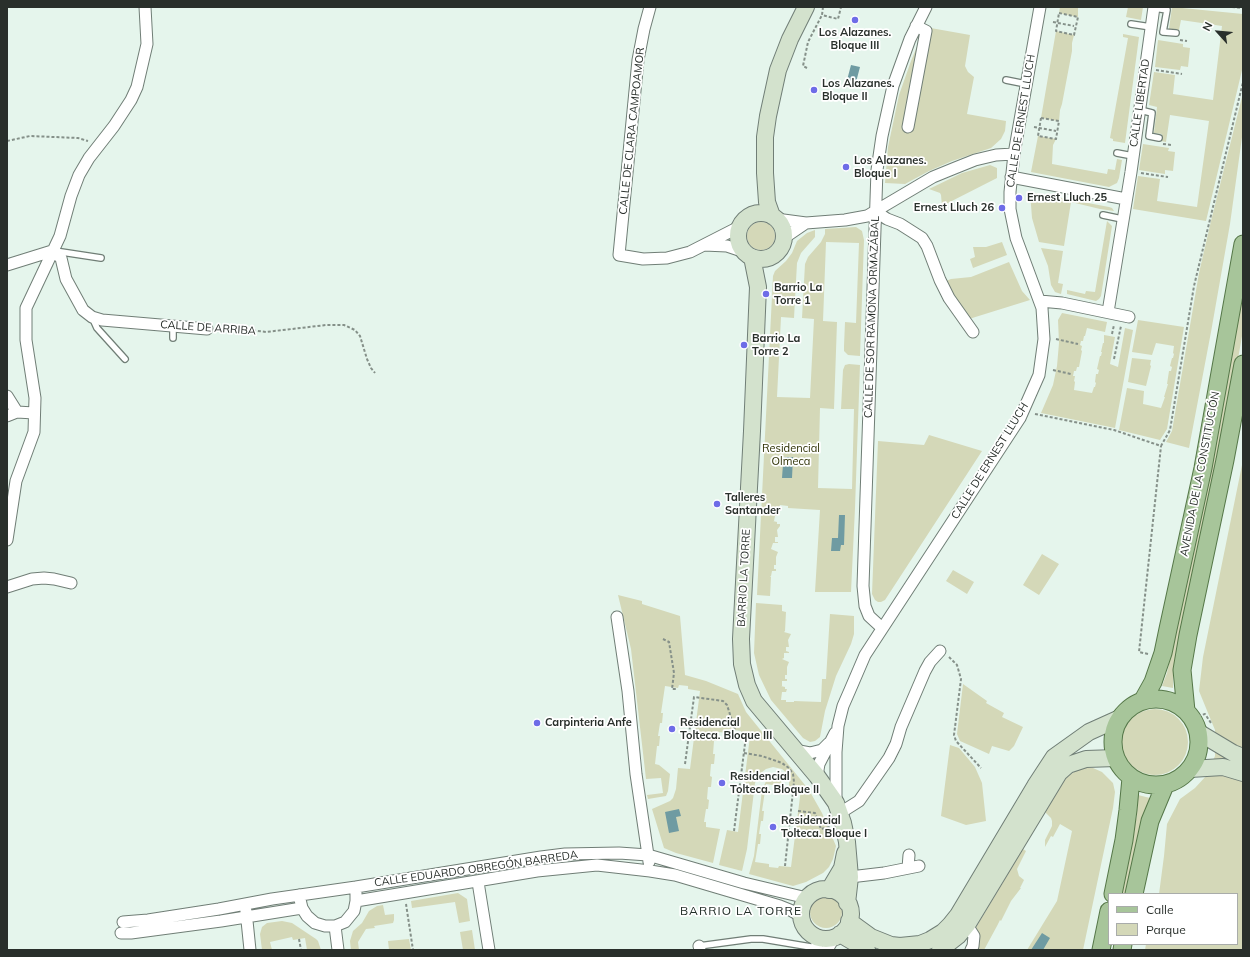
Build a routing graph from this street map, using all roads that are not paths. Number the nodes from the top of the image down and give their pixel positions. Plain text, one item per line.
1 (145, 7) edge
2 (650, 7) edge
3 (806, 7) edge
4 (926, 7) edge
5 (1040, 7) edge
6 (1154, 8) edge
7 (1131, 24) dead end
8 (916, 26) junction
9 (1151, 27) junction
10 (1176, 33) dead end
11 (1006, 80) dead end
12 (1026, 84) junction
13 (1140, 110) junction
14 (908, 127) dead end
15 (1159, 138) dead end
16 (1014, 154) junction
17 (1117, 154) dead end
18 (1133, 156) junction
19 (765, 173) junction
20 (1011, 177) junction
21 (1126, 199) junction
22 (875, 211) junction
23 (756, 214) junction
24 (1103, 215) dead end
25 (774, 217) junction
26 (1122, 219) junction
27 (806, 223) junction
28 (741, 226) junction
29 (784, 238) junction
30 (1243, 244) edge
31 (703, 245) junction
32 (52, 251) junction
33 (749, 255) junction
34 (772, 256) junction
35 (101, 258) dead end
36 (7, 265) edge
37 (758, 287) junction
38 (1040, 301) junction
39 (1108, 312) junction
40 (1129, 317) dead end
41 (92, 318) junction
42 (173, 325) junction
43 (207, 329) road end
44 (973, 332) dead end
45 (173, 338) dead end
46 (124, 359) dead end
47 (1243, 364) edge
48 (7, 396) edge
49 (34, 413) junction
50 (12, 414) edge
51 (7, 540) edge
52 (71, 583) dead end
53 (7, 587) edge
54 (616, 617) dead end
55 (882, 628) junction
56 (940, 651) road end
57 (1143, 700) junction
58 (1186, 711) junction
59 (1120, 718) junction
60 (838, 726) junction
61 (1198, 732) junction
62 (831, 742) junction
63 (794, 750) junction
64 (836, 752) junction
65 (1243, 757) edge
66 (1116, 758) junction
67 (1190, 769) junction
68 (1243, 773) edge
69 (816, 776) junction
70 (1131, 778) junction
71 (1165, 785) junction
72 (838, 808) junction
73 (847, 842) junction
74 (648, 855) junction
75 (909, 855) dead end
76 (919, 866) dead end
77 (908, 868) junction
78 (650, 871) junction
79 (850, 877) junction
80 (478, 882) junction
81 (356, 887) junction
82 (829, 890) junction
83 (1113, 893) edge
84 (1134, 893) edge
85 (299, 895) junction
86 (807, 898) junction
87 (356, 901) junction
88 (848, 903) junction
89 (245, 904) junction
90 (302, 908) junction
91 (801, 916) junction
92 (1108, 916) edge
93 (247, 917) junction
94 (849, 921) junction
95 (967, 925) junction
96 (335, 926) junction
97 (825, 943) edge
98 (699, 948) edge
99 (250, 950) edge
100 (338, 950) edge
101 (489, 950) edge
102 (867, 950) edge
103 (940, 950) edge
104 (971, 950) edge
105 (1101, 950) edge

1 - 32 street
2 - 31 street, CALLE DE CLARA CAMPOAMOR
3 - 19 main road
4 - 8 street, CALLE DE SOR RAMONA ORMAZÁBAL
5 - 12 street, CALLE DE ERNEST LLUCH
6 - 9 street, CALLE LIBERTAD
6 - 10 lane
7 - 9 lane
8 - 14 street
8 - 22 street, CALLE DE SOR RAMONA ORMAZÁBAL
9 - 13 street, CALLE LIBERTAD
11 - 12 lane
12 - 16 street, CALLE DE ERNEST LLUCH
13 - 15 lane
13 - 18 street, CALLE LIBERTAD
16 - 20 street, CALLE DE ERNEST LLUCH
16 - 22 street
17 - 18 lane
18 - 21 street, CALLE LIBERTAD
19 - 23 main road
19 - 25 main road
20 - 21 street
20 - 38 street, CALLE DE ERNEST LLUCH
21 - 26 street, CALLE LIBERTAD
22 - 27 street
22 - 44 street
22 - 55 street, CALLE DE SOR RAMONA ORMAZÁBAL
23 - 25 main road
23 - 28 main road
24 - 26 lane
25 - 27 street
25 - 29 main road
26 - 39 street, CALLE LIBERTAD
27 - 29 street
28 - 31 street
28 - 33 main road, BARRIO LA TORRE
29 - 34 main road, BARRIO LA TORRE
30 - 57 main road, AVENIDA DE LA CONSTITUCIÓN
31 - 33 street
32 - 35 lane
32 - 36 street
32 - 41 street
32 - 49 street
33 - 34 main road
33 - 37 main road, BARRIO LA TORRE
34 - 37 main road, BARRIO LA TORRE
37 - 63 main road, BARRIO LA TORRE
38 - 39 street
38 - 55 street, CALLE DE ERNEST LLUCH
39 - 40 street
41 - 42 street, CALLE DE ARRIBA
41 - 46 lane
42 - 43 street, CALLE DE ARRIBA
42 - 45 lane
47 - 58 main road, AVENIDA DE LA CONSTITUCIÓN
48 - 50 street
49 - 50 street
49 - 51 street
52 - 53 street
54 - 74 street
55 - 60 street, CALLE DE ERNEST LLUCH
56 - 72 street
57 - 58 main road
57 - 59 main road
58 - 61 main road
59 - 66 main road
59 - 94 main road
60 - 62 street, CALLE DE ERNEST LLUCH
60 - 64 street, CALLE DE ERNEST LLUCH
61 - 65 main road
61 - 67 main road
62 - 63 street
62 - 69 street, CALLE DE ERNEST LLUCH
63 - 69 main road, BARRIO LA TORRE
64 - 69 street, CALLE DE ERNEST LLUCH
64 - 72 street, CALLE DE ERNEST LLUCH
66 - 70 main road
66 - 95 main road
67 - 68 main road
67 - 71 main road
69 - 72 main road, BARRIO LA TORRE
70 - 71 main road
70 - 83 main road
71 - 84 main road
72 - 73 main road, BARRIO LA TORRE
73 - 79 main road, BARRIO LA TORRE
73 - 82 main road, BARRIO LA TORRE
74 - 78 street
74 - 81 street, CALLE EDUARDO OBREGÓN BARREDA
74 - 86 street, CALLE EDUARDO OBREGÓN BARREDA
75 - 77 street
76 - 77 street
77 - 79 street
78 - 80 street, CALLE EDUARDO OBREGÓN BARREDA
78 - 91 street, CALLE EDUARDO OBREGÓN BARREDA
79 - 88 main road, BARRIO LA TORRE
80 - 87 street, CALLE EDUARDO OBREGÓN BARREDA
80 - 101 street
81 - 85 street, CALLE EDUARDO OBREGÓN BARREDA
81 - 87 street
82 - 86 main road
82 - 88 main road
85 - 89 street
85 - 90 street
86 - 91 main road
87 - 96 street
88 - 94 main road, BARRIO LA TORRE
89 - 93 street
89 - 93 street
90 - 93 street
90 - 96 street
91 - 97 main road
92 - 105 main road
93 - 99 street
94 - 97 main road
95 - 103 main road
95 - 104 street
96 - 100 street
97 - 98 lane
97 - 102 main road

